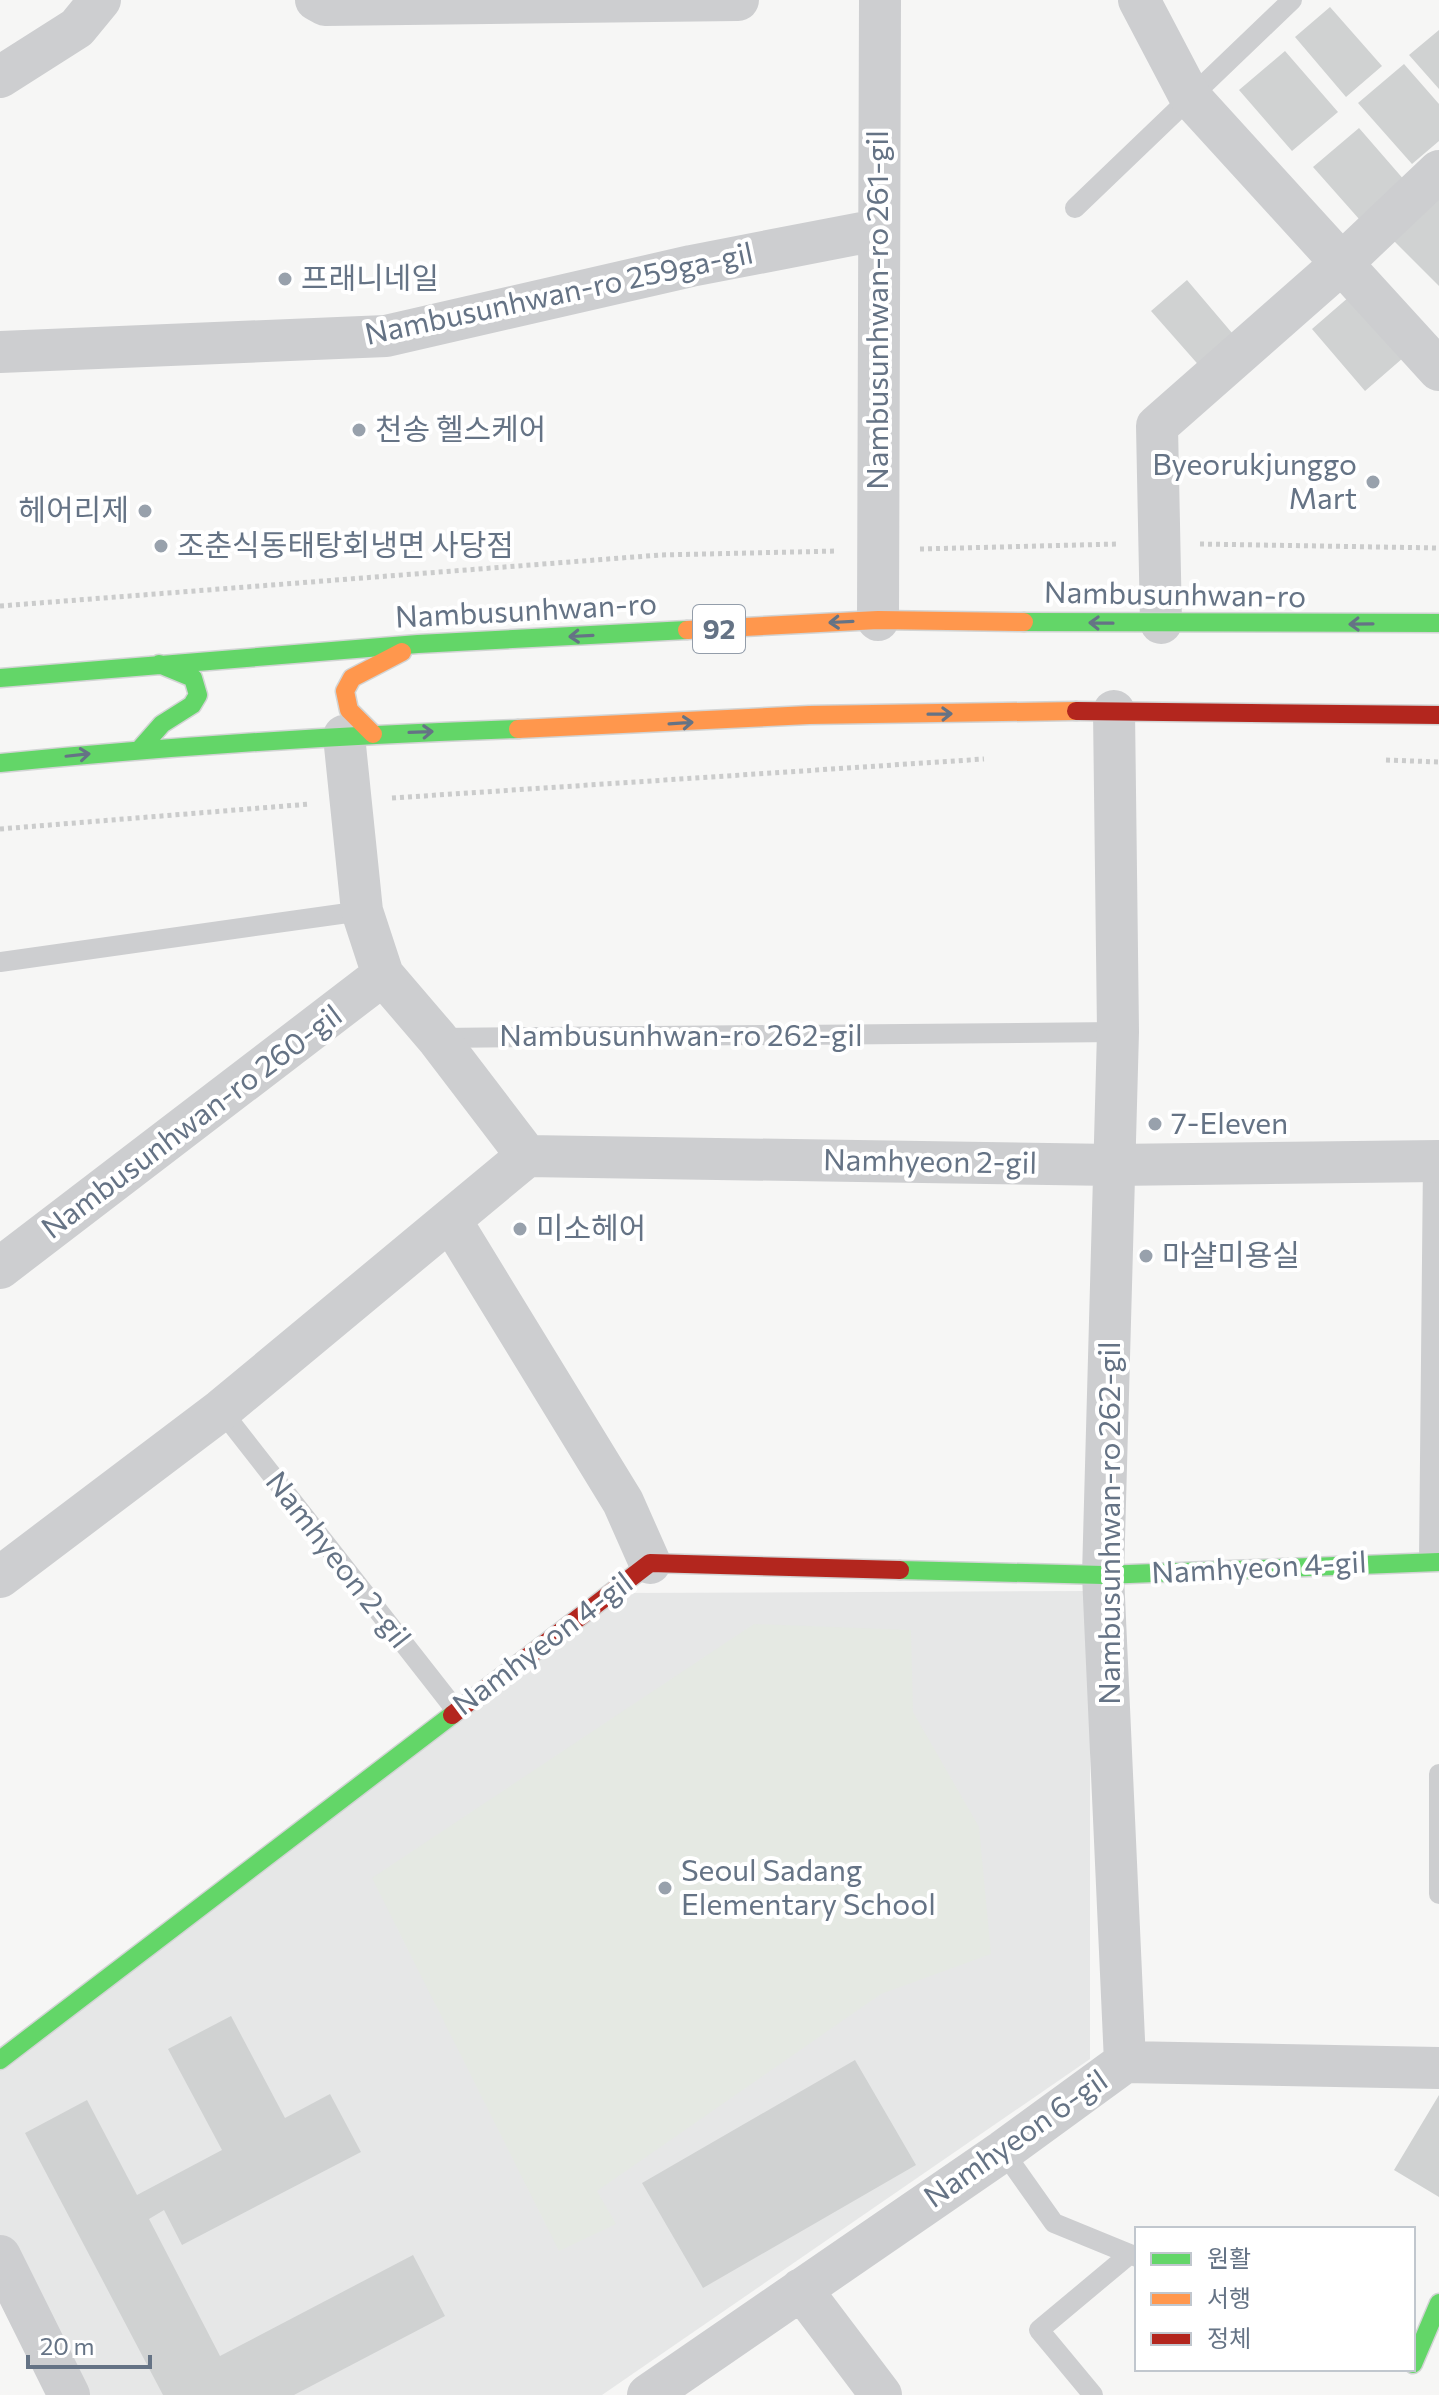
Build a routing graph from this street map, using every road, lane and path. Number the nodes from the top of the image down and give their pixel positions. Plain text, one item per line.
1 (100, 0) edge
2 (316, 0) edge
3 (738, 0) edge
4 (880, 0) edge
5 (1139, 0) edge
6 (1292, 0) edge
7 (0, 77) edge
8 (1190, 97) junction
9 (1439, 171) edge
10 (1075, 208) dead end
11 (877, 230) junction
12 (1341, 264) junction
13 (0, 352) edge
14 (1439, 370) edge
15 (1160, 543) junction
16 (1439, 548) edge
17 (878, 550) junction
18 (0, 606) edge
19 (878, 620) junction
20 (1161, 623) junction
21 (1439, 623) edge
22 (418, 644) junction
23 (159, 664) junction
24 (0, 678) edge
25 (1114, 711) junction
26 (1439, 715) edge
27 (358, 735) junction
28 (140, 749) junction
29 (986, 759) dead end
30 (1377, 760) dead end
31 (1439, 762) edge
32 (0, 763) edge
33 (349, 800) junction
34 (0, 829) edge
35 (362, 911) junction
36 (0, 962) edge
37 (383, 975) junction
38 (1118, 1032) junction
39 (437, 1038) junction
40 (527, 1156) junction
41 (1436, 1161) edge
42 (1113, 1165) junction
43 (451, 1221) junction
44 (0, 1268) edge
45 (221, 1410) junction
46 (1434, 1561) edge
47 (650, 1563) junction
48 (1103, 1575) junction
49 (0, 1577) edge
50 (455, 1709) junction
51 (1439, 1774) edge
52 (1439, 1894) edge
53 (0, 2060) edge
54 (1125, 2062) junction
55 (1439, 2068) edge
56 (1003, 2151) junction
57 (1134, 2255) edge
58 (0, 2256) edge
59 (801, 2289) junction
60 (1436, 2316) edge
61 (1415, 2357) edge
62 (69, 2395) edge
63 (648, 2395) edge
64 (881, 2395) edge
65 (1093, 2395) edge

1 - 7 street
2 - 3 street
4 - 11 street, Nambusunhwan-ro 261-gil
5 - 8 street
6 - 8 lane
8 - 10 lane
8 - 12 street
9 - 12 street
11 - 13 street, Nambusunhwan-ro 259ga-gil
11 - 17 street, Nambusunhwan-ro 261-gil
12 - 14 street
12 - 15 street
15 - 16 path
15 - 17 path
15 - 20 street
17 - 18 path
17 - 19 street, Nambusunhwan-ro 261-gil
20 -> 19 main road, Nambusunhwan-ro / 92
19 -> 22 main road, Nambusunhwan-ro / 92
21 -> 20 main road, Nambusunhwan-ro / 92
22 - 23 main road, Nambusunhwan-ro / 92
22 - 27 main road
23 - 24 main road, Nambusunhwan-ro / 92
23 - 28 main road
25 - 26 main road
27 -> 25 main road
25 - 38 street, Nambusunhwan-ro 262-gil
27 - 28 main road
27 - 33 street
32 -> 28 main road
29 - 33 path
30 - 31 path
33 - 34 path
33 - 35 street
35 - 36 lane
35 - 37 street
37 - 39 street
37 - 44 street, Nambusunhwan-ro 260-gil
38 - 39 lane, Nambusunhwan-ro 262-gil
38 - 42 street, Nambusunhwan-ro 262-gil
39 - 40 street
40 - 42 street, Namhyeon 2-gil
40 - 43 street
41 - 42 street, Namhyeon 2-gil
41 - 46 lane, Namhyeon 2-gil
42 - 48 street, Nambusunhwan-ro 262-gil
43 - 45 street
43 - 47 street
45 - 49 street
45 - 50 lane, Namhyeon 2-gil
46 - 48 main road, Namhyeon 4-gil
47 - 48 main road, Namhyeon 4-gil
47 - 50 main road, Namhyeon 4-gil
48 - 54 street, Nambusunhwan-ro 262-gil
50 - 53 main road, Namhyeon 4-gil
51 - 52 lane
54 - 55 street, Namhyeon 6-gil
54 - 56 street, Namhyeon 6-gil
56 - 57 lane
56 - 59 street, Namhyeon 6-gil
57 - 65 lane
58 - 62 street
59 - 63 street, Namhyeon 6-gil
59 - 64 street
60 - 61 main road

